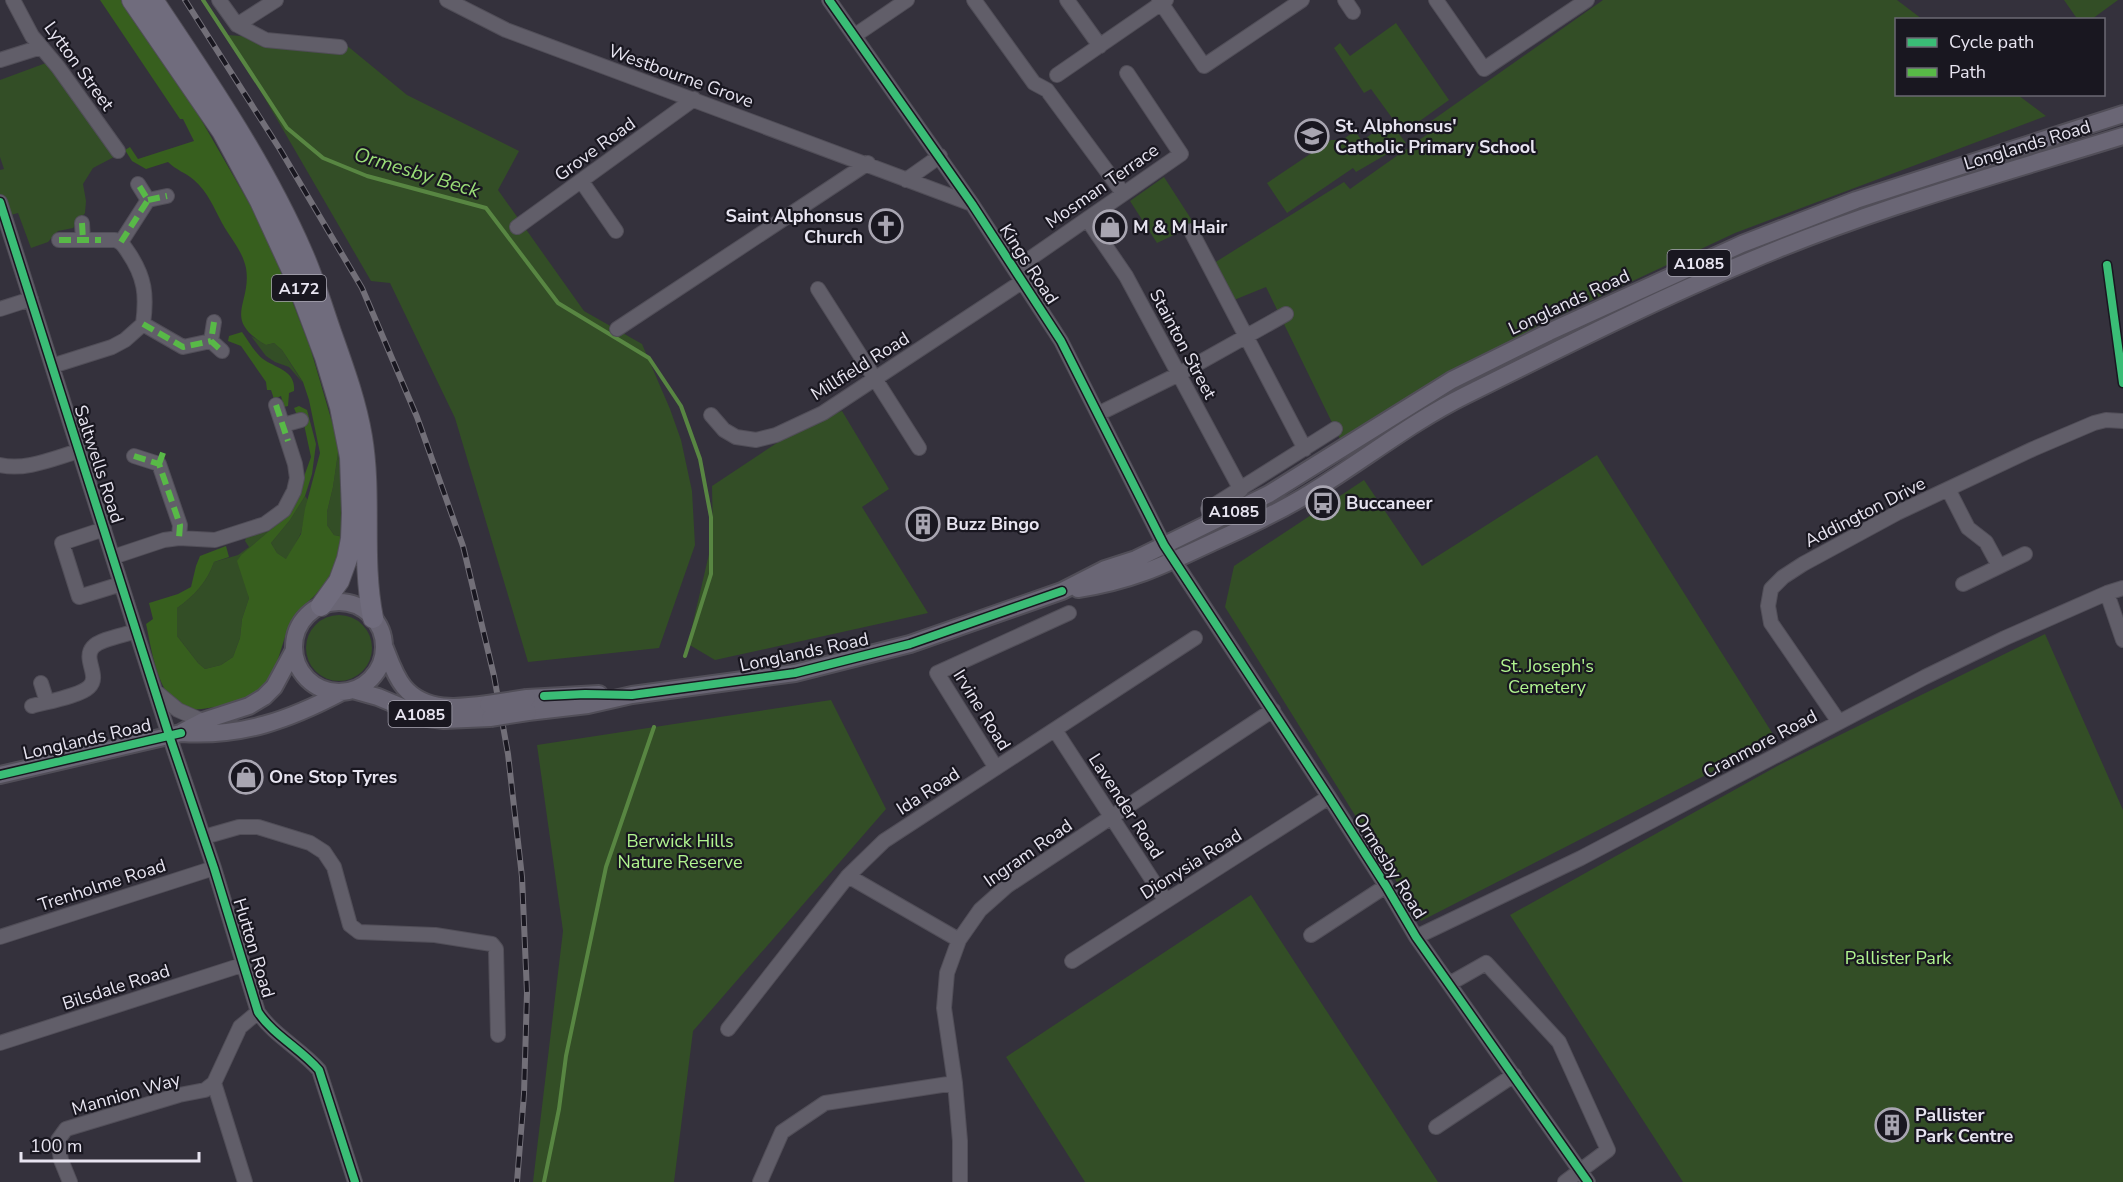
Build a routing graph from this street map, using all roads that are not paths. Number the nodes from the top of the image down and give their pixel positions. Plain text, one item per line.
1 (13, 0) edge
2 (132, 0) edge
3 (153, 0) edge
4 (219, 0) edge
5 (276, 0) edge
6 (447, 0) edge
7 (829, 0) edge
8 (907, 0) edge
9 (974, 0) edge
10 (1067, 0) edge
11 (1302, 0) edge
12 (1437, 0) edge
13 (1587, 0) edge
14 (1162, 1) edge
15 (237, 26) junction
16 (854, 36) junction
17 (1100, 46) junction
18 (41, 47) junction
19 (340, 47) dead end
20 (0, 60) edge
21 (1127, 73) dead end
22 (1057, 75) dead end
23 (694, 99) junction
24 (2123, 114) edge
25 (2123, 136) edge
26 (118, 151) dead end
27 (940, 156) junction
28 (868, 164) junction
29 (906, 180) junction
30 (582, 182) junction
31 (138, 184) dead end
32 (1123, 193) junction
33 (167, 196) dead end
34 (148, 200) junction
35 (0, 202) edge
36 (972, 204) junction
37 (1087, 219) junction
38 (3, 221) edge
39 (82, 223) dead end
40 (517, 227) dead end
41 (616, 231) dead end
42 (1191, 231) dead end
43 (60, 240) dead end
44 (83, 240) junction
45 (121, 242) junction
46 (1015, 269) junction
47 (1023, 281) junction
48 (818, 289) dead end
49 (31, 299) junction
50 (0, 309) edge
51 (1286, 314) dead end
52 (214, 322) dead end
53 (143, 324) junction
54 (617, 329) dead end
55 (1247, 337) junction
56 (211, 341) junction
57 (222, 351) dead end
58 (52, 366) junction
59 (1179, 374) junction
60 (876, 379) junction
61 (276, 405) dead end
62 (711, 414) dead end
63 (1098, 414) junction
64 (301, 420) dead end
65 (2123, 421) edge
66 (283, 425) junction
67 (1335, 429) dead end
68 (919, 448) dead end
69 (1305, 449) junction
70 (164, 450) dead end
71 (79, 451) junction
72 (134, 456) dead end
73 (159, 464) junction
74 (0, 465) edge
75 (1948, 489) junction
76 (1241, 490) junction
77 (1208, 509) dead end
78 (104, 529) junction
79 (179, 538) junction
80 (1164, 545) junction
81 (2025, 554) dead end
82 (113, 557) junction
83 (1174, 561) junction
84 (1999, 566) junction
85 (121, 584) junction
86 (1964, 584) dead end
87 (2123, 588) edge
88 (1062, 591) junction
89 (2107, 593) junction
90 (321, 606) junction
91 (1069, 614) dead end
92 (373, 618) junction
93 (136, 631) junction
94 (1195, 638) dead end
95 (2123, 640) edge
96 (384, 647) junction
97 (294, 650) junction
98 (41, 683) dead end
99 (155, 691) junction
100 (347, 691) junction
101 (47, 702) junction
102 (32, 706) dead end
103 (1272, 710) junction
104 (489, 711) junction
105 (203, 721) junction
106 (1839, 722) junction
107 (1055, 730) junction
108 (175, 734) junction
109 (996, 768) junction
110 (0, 775) edge
111 (1329, 797) junction
112 (1112, 817) junction
113 (204, 837) junction
114 (214, 868) junction
115 (848, 876) junction
116 (1386, 886) junction
117 (1166, 901) junction
118 (1311, 935) dead end
119 (0, 937) edge
120 (1416, 937) junction
121 (959, 940) junction
122 (1072, 961) dead end
123 (242, 965) junction
124 (1449, 984) junction
125 (258, 1012) junction
126 (728, 1029) dead end
127 (498, 1035) dead end
128 (0, 1043) edge
129 (1514, 1075) junction
130 (214, 1083) junction
131 (955, 1083) junction
132 (1436, 1127) dead end
133 (1580, 1169) junction
134 (70, 1182) edge
135 (245, 1182) edge
136 (355, 1182) edge
137 (760, 1182) edge
138 (960, 1182) edge
139 (1565, 1182) edge
140 (1588, 1182) edge

1 - 18 street, Lytton Street
2 - 90 highway, A172
3 - 92 highway, A172
4 - 15 street
5 - 15 street
6 - 23 street, Westbourne Grove
7 - 16 street, Kings Road
8 - 16 street
9 - 32 street
10 - 17 street
11 - 14 street
12 - 13 street
14 - 17 street
15 - 19 street
16 - 27 street, Kings Road
17 - 22 street
18 - 20 street
18 - 26 street, Lytton Street
21 - 32 street, Mosman Terrace
23 - 28 street, Westbourne Grove
23 - 30 street, Grove Road
24 - 80 main road, Longlands Road / A1085
25 - 83 main road, Longlands Road / A1085
27 - 29 street
27 - 36 street, Kings Road
28 - 29 street, Westbourne Grove
28 - 54 street
29 - 36 street, Westbourne Grove
30 - 40 street, Grove Road
30 - 41 street
31 - 34 street
32 - 37 street, Mosman Terrace
33 - 34 street
34 - 45 street
35 - 38 street, Saltwells Road
36 - 46 street, Kings Road
37 - 46 street, Mosman Terrace
37 - 59 street, Stainton Street
38 - 49 street, Saltwells Road
39 - 44 street
42 - 55 street
43 - 44 street
44 - 45 street
45 - 53 street
46 - 47 street, Kings Road
47 - 60 street, Millfield Road
47 - 63 street, Kings Road
48 - 60 street
49 - 50 street
49 - 58 street, Saltwells Road
51 - 55 street
52 - 56 street
53 - 56 street
53 - 58 street
55 - 59 street
55 - 69 street
56 - 57 street
58 - 71 street, Saltwells Road
59 - 63 street
59 - 76 street, Stainton Street
60 - 62 street, Millfield Road
60 - 68 street
61 - 66 street
63 - 80 street, Kings Road
64 - 66 street
65 - 75 street, Addington Drive
66 - 79 street
67 - 69 street
69 - 76 street
70 - 73 street
71 - 74 street
71 - 78 street, Saltwells Road
72 - 73 street
73 - 79 street
75 - 84 street
75 - 106 street, Addington Drive
76 - 77 street
78 - 82 street, Saltwells Road
78 - 85 street
79 - 82 street
80 - 83 street, Kings Road
80 - 88 main road, Longlands Road / A1085
81 - 84 street
82 - 85 street, Saltwells Road
83 - 88 main road, Longlands Road / A1085
83 - 103 street, Ormesby Road
84 - 86 street
85 - 93 street, Saltwells Road
87 - 89 street, Cranmore Road
88 - 104 main road, Longlands Road / A1085, bridge
89 - 95 street
89 - 106 street, Cranmore Road
90 - 92 main road
90 - 97 main road, Longlands Road
91 - 109 street, Irvine Road
92 - 96 main road, Longlands Road
93 - 99 street, Saltwells Road
93 - 101 street
94 - 107 street, Ida Road
96 - 100 main road, Longlands Road
96 - 104 main road, Longlands Road / A1085
97 - 100 main road, Longlands Road
97 - 105 main road, Longlands Road
98 - 101 street
99 - 105 street
99 - 108 street, Saltwells Road
100 - 104 main road, Longlands Road / A1085
100 - 108 main road, Longlands Road
101 - 102 street
103 - 111 street, Ormesby Road
103 - 112 street, Ingram Road
105 - 108 main road, Longlands Road
106 - 120 street, Cranmore Road
107 - 109 street, Ida Road
107 - 112 street, Lavender Road
108 - 110 main road, Longlands Road
108 - 113 street, Hutton Road
109 - 115 street, Ida Road
111 - 116 street, Ormesby Road
111 - 117 street, Dionysia Road
112 - 117 street, Lavender Road
112 - 121 street, Ingram Road
113 - 114 street, Hutton Road
113 - 127 street
114 - 119 street, Trenholme Road
114 - 123 street, Hutton Road
115 - 121 street
115 - 126 street, Ida Road
116 - 118 street
116 - 120 street, Ormesby Road
117 - 122 street, Dionysia Road
120 - 124 street, Ormesby Road
121 - 131 street, Ingram Road
123 - 125 street, Hutton Road
123 - 128 street, Bilsdale Road
124 - 129 street, Ormesby Road
124 - 133 street
125 - 130 street
125 - 136 street, Hutton Road
129 - 132 street
129 - 133 street, Ormesby Road
130 - 134 street, Mannion Way
130 - 135 street
131 - 137 street
131 - 138 street, Ingram Road
133 - 139 street
133 - 140 street, Ormesby Road

